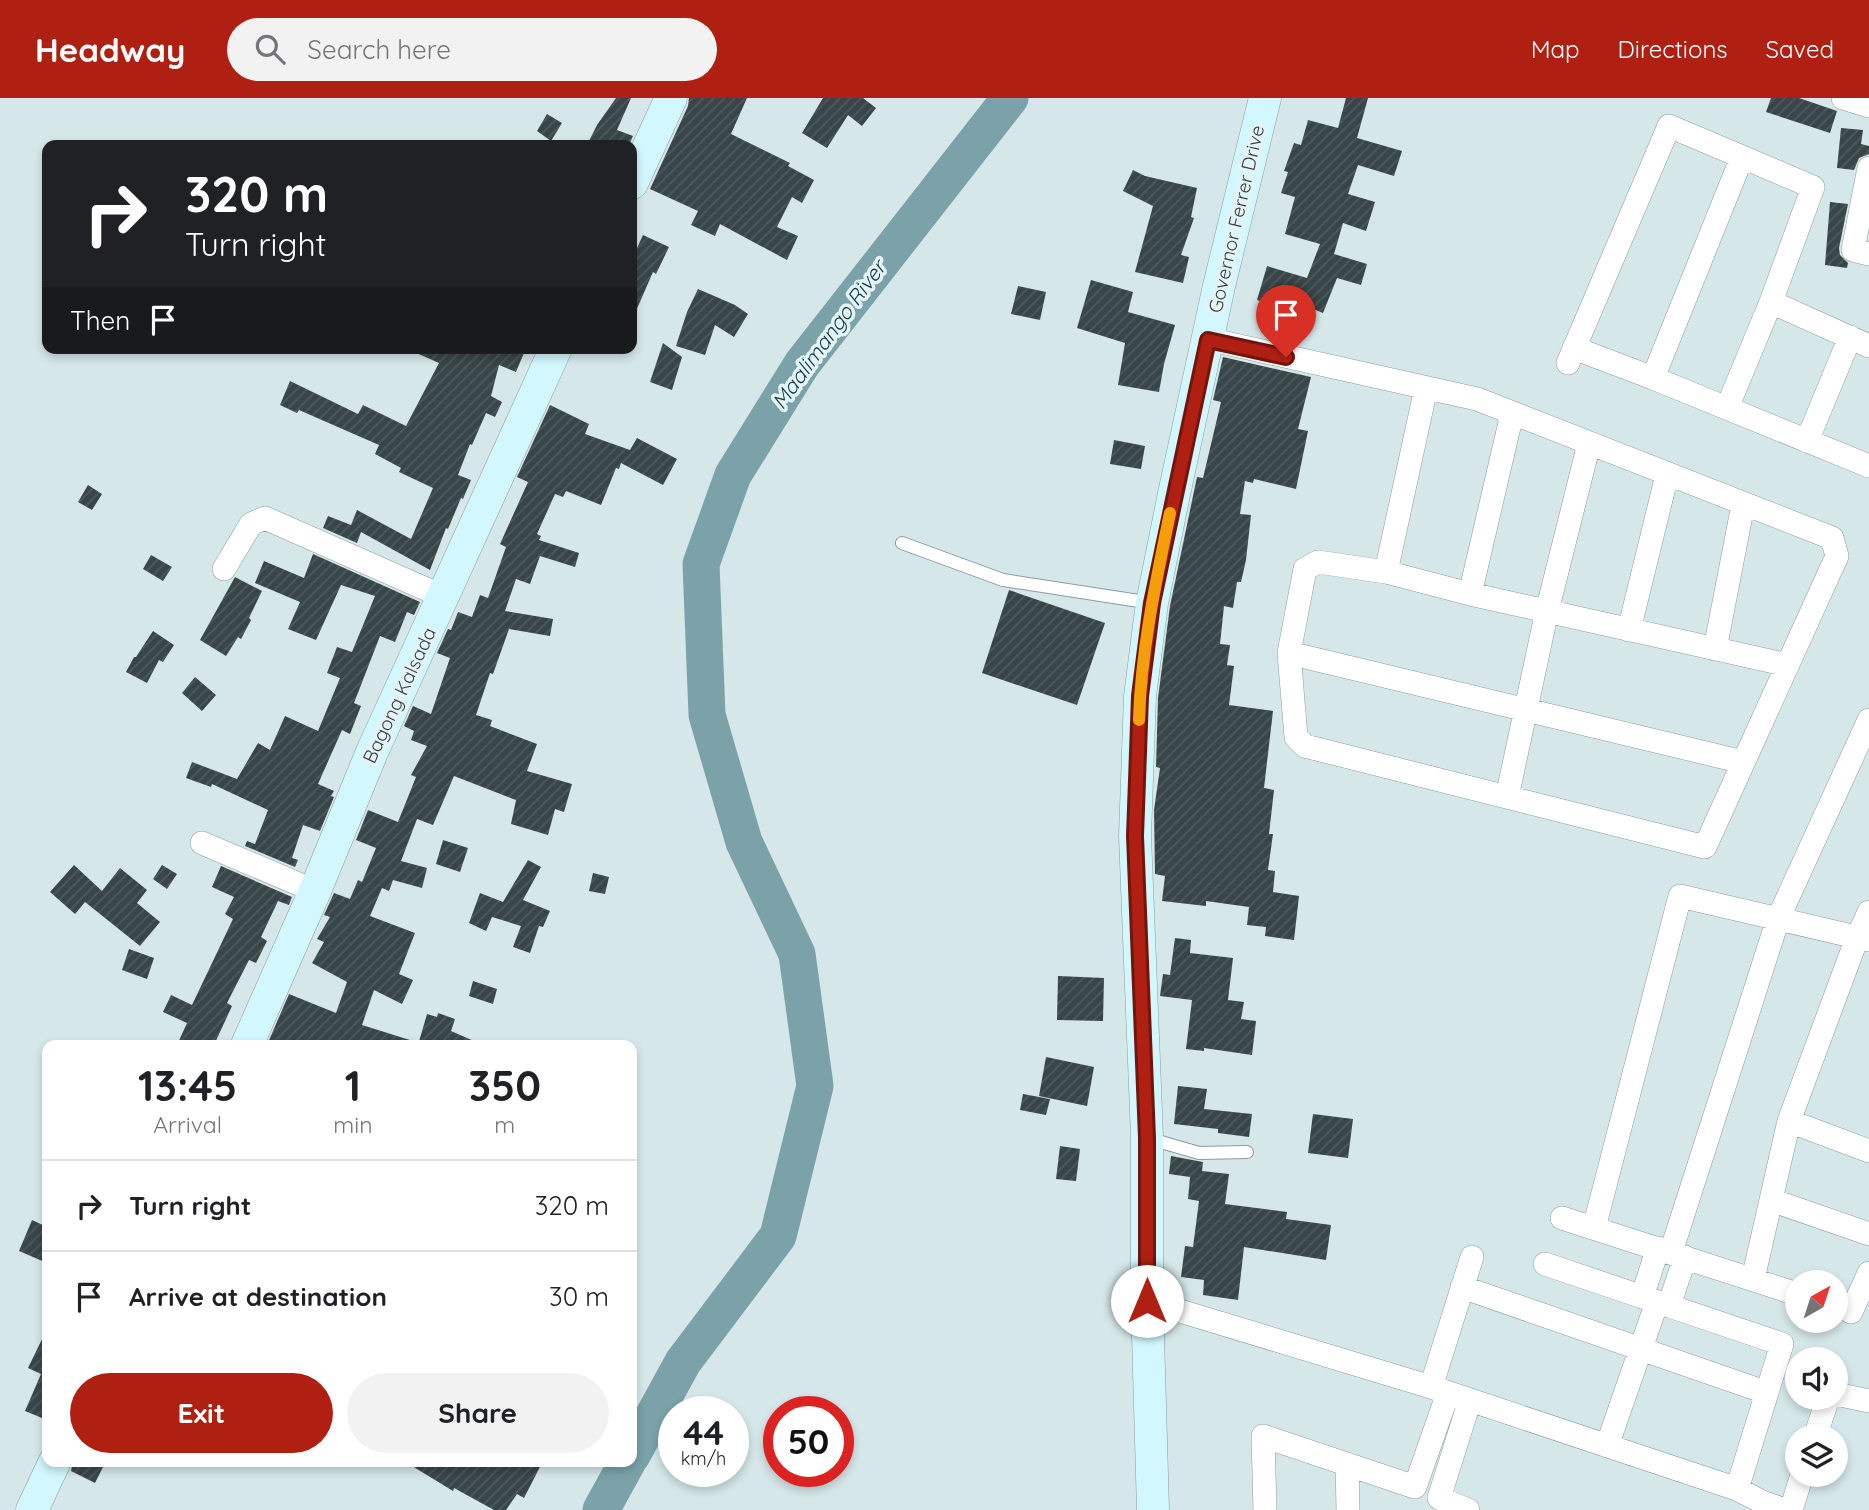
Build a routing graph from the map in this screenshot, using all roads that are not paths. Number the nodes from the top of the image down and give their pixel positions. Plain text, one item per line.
1 (671, 98) edge
2 (1265, 98) edge
3 (1742, 157) junction
4 (637, 172) edge
5 (1868, 178) edge
6 (1869, 254) edge
7 (1771, 302) junction
8 (1208, 340) junction
9 (1859, 342) edge
10 (553, 354) edge
11 (1653, 378) junction
12 (1426, 388) junction
13 (1727, 408) junction
14 (1512, 414) junction
15 (1807, 441) junction
16 (1589, 444) junction
17 (1869, 466) edge
18 (1667, 475) junction
19 (1743, 505) junction
20 (902, 543) dead end
21 (224, 569) dead end
22 (1385, 572) junction
23 (1470, 594) junction
24 (444, 597) junction
25 (1152, 603) junction
26 (1546, 611) junction
27 (1629, 630) junction
28 (1715, 649) junction
29 (1289, 653) junction
30 (1788, 665) junction
31 (1527, 709) junction
32 (1869, 720) edge
33 (1744, 762) junction
34 (1507, 797) junction
35 (202, 843) dead end
36 (315, 891) junction
37 (1869, 912) edge
38 (1778, 919) junction
39 (1863, 939) edge
40 (249, 1040) edge
41 (1789, 1121) junction
42 (1147, 1138) junction
43 (1868, 1146) edge
44 (1247, 1152) dead end
45 (1771, 1200) junction
46 (1562, 1218) dead end
47 (1594, 1228) junction
48 (1869, 1234) edge
49 (1671, 1252) junction
50 (1472, 1257) dead end
51 (1545, 1264) dead end
52 (1869, 1273) edge
53 (1753, 1279) junction
54 (1462, 1287) junction
55 (1785, 1290) edge
56 (1147, 1301) junction
57 (1656, 1301) junction
58 (1852, 1312) edge
59 (1642, 1349) junction
60 (1440, 1390) junction
61 (1765, 1392) junction
62 (1848, 1397) edge
63 (1470, 1401) junction
64 (1869, 1401) edge
65 (1607, 1446) junction
66 (1347, 1464) junction
67 (52, 1467) edge
68 (1798, 1487) edge
69 (1737, 1489) junction
70 (1429, 1498) edge
71 (32, 1510) edge
72 (1153, 1510) edge
73 (1265, 1510) edge
74 (1348, 1510) edge
75 (1468, 1510) edge
76 (1786, 1510) edge
77 (1791, 1510) edge

1 - 4 main road
2 - 8 main road, Governor Ferrer Drive
3 - 7 street
3 - 11 street
3 - 11 street
5 - 6 street
7 - 9 street
7 - 13 street
8 - 12 street
8 - 25 main road, Governor Ferrer Drive
9 - 15 street
10 - 24 main road, Bagong Kalsada
11 - 13 street
12 - 14 street
12 - 22 street
13 - 15 street
14 - 16 street
14 - 23 street
15 - 17 street
16 - 18 street
16 - 26 street
18 - 19 street
18 - 27 street
19 - 28 street
19 - 30 street
20 - 25 lane
21 - 24 street
22 - 23 street
22 - 29 street
23 - 26 street
24 - 36 main road, Bagong Kalsada
25 - 42 main road, Governor Ferrer Drive
26 - 27 street
26 - 31 street
27 - 28 street
28 - 30 street
29 - 31 street
29 - 34 street
30 - 33 street
31 - 33 street
31 - 34 street
32 - 38 street
33 - 34 street
35 - 36 street
36 - 40 main road, Bagong Kalsada
37 - 39 street
38 - 39 street
38 - 47 street
38 - 49 street
39 - 41 street
41 - 43 street
41 - 45 street
42 - 44 lane
42 - 56 main road, Governor Ferrer Drive
45 - 48 street
45 - 53 street
46 - 47 street
47 - 49 street
49 - 53 street
49 - 57 street
50 - 54 street
51 - 57 street
52 - 58 street
53 - 55 street
54 - 59 street
54 - 60 street
56 - 60 street
56 - 72 main road, Governor Ferrer Drive
57 - 59 street
57 - 61 street
59 - 61 street
59 - 65 street
60 - 63 street
60 - 70 street
61 - 69 street
62 - 64 street
63 - 65 street
63 - 70 street
65 - 69 street
66 - 70 street
66 - 73 street
66 - 74 street
67 - 71 main road
68 - 77 street
69 - 76 street
70 - 75 street

